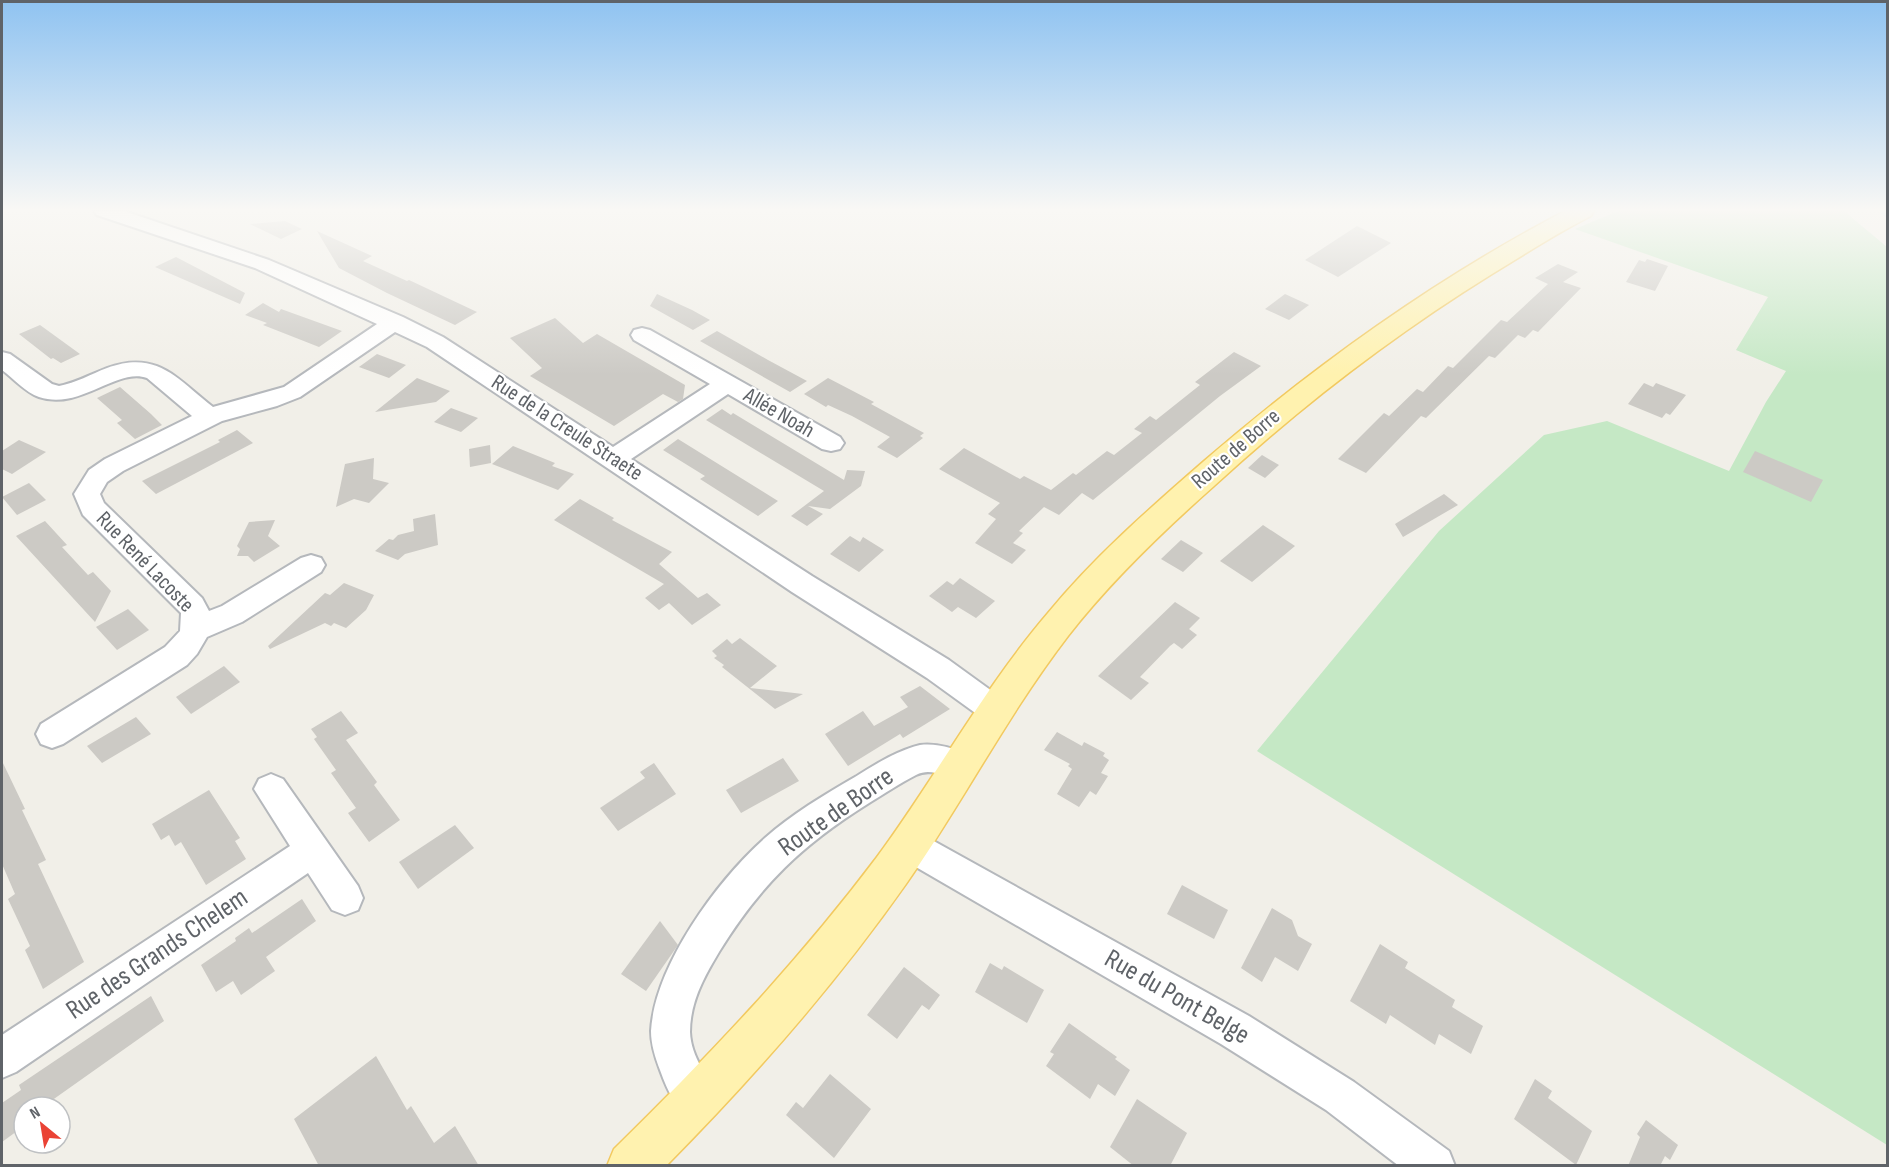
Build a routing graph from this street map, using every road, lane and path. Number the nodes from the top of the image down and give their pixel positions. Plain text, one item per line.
1 (265, 265) edge
2 (1489, 265) edge
3 (395, 322) junction
4 (642, 335) dead end
5 (2, 359) edge
6 (727, 384) junction
7 (209, 417) junction
8 (831, 443) dead end
9 (614, 458) junction
10 (311, 565) dead end
11 (196, 628) junction
12 (996, 711) junction
13 (52, 734) dead end
14 (961, 766) junction
15 (271, 789) dead end
16 (909, 845) junction
17 (313, 850) junction
18 (345, 898) dead end
19 (2, 1058) edge
20 (697, 1098) junction
21 (631, 1166) edge
22 (1434, 1166) edge

1 - 3 street, Rue de la Creule Straete
2 - 12 main road, Route de Borre
3 - 7 street, Rue René Lacoste
3 - 9 street, Rue de la Creule Straete
4 - 6 street, Allée Noah
5 - 7 street
6 - 8 street, Allée Noah
6 - 9 street, Allée Noah
7 - 11 street, Rue René Lacoste
9 - 12 street, Rue de la Creule Straete
10 - 11 street
11 - 13 street, Rue René Lacoste
12 - 14 main road, Route de Borre
14 - 16 main road, Route de Borre
14 - 20 street, Route de Borre
15 - 17 street
16 - 20 main road, Route de Borre
16 - 22 street, Rue du Pont Belge
17 - 18 street
17 - 19 street, Rue des Grands Chelem
20 - 21 main road, Route de Borre

